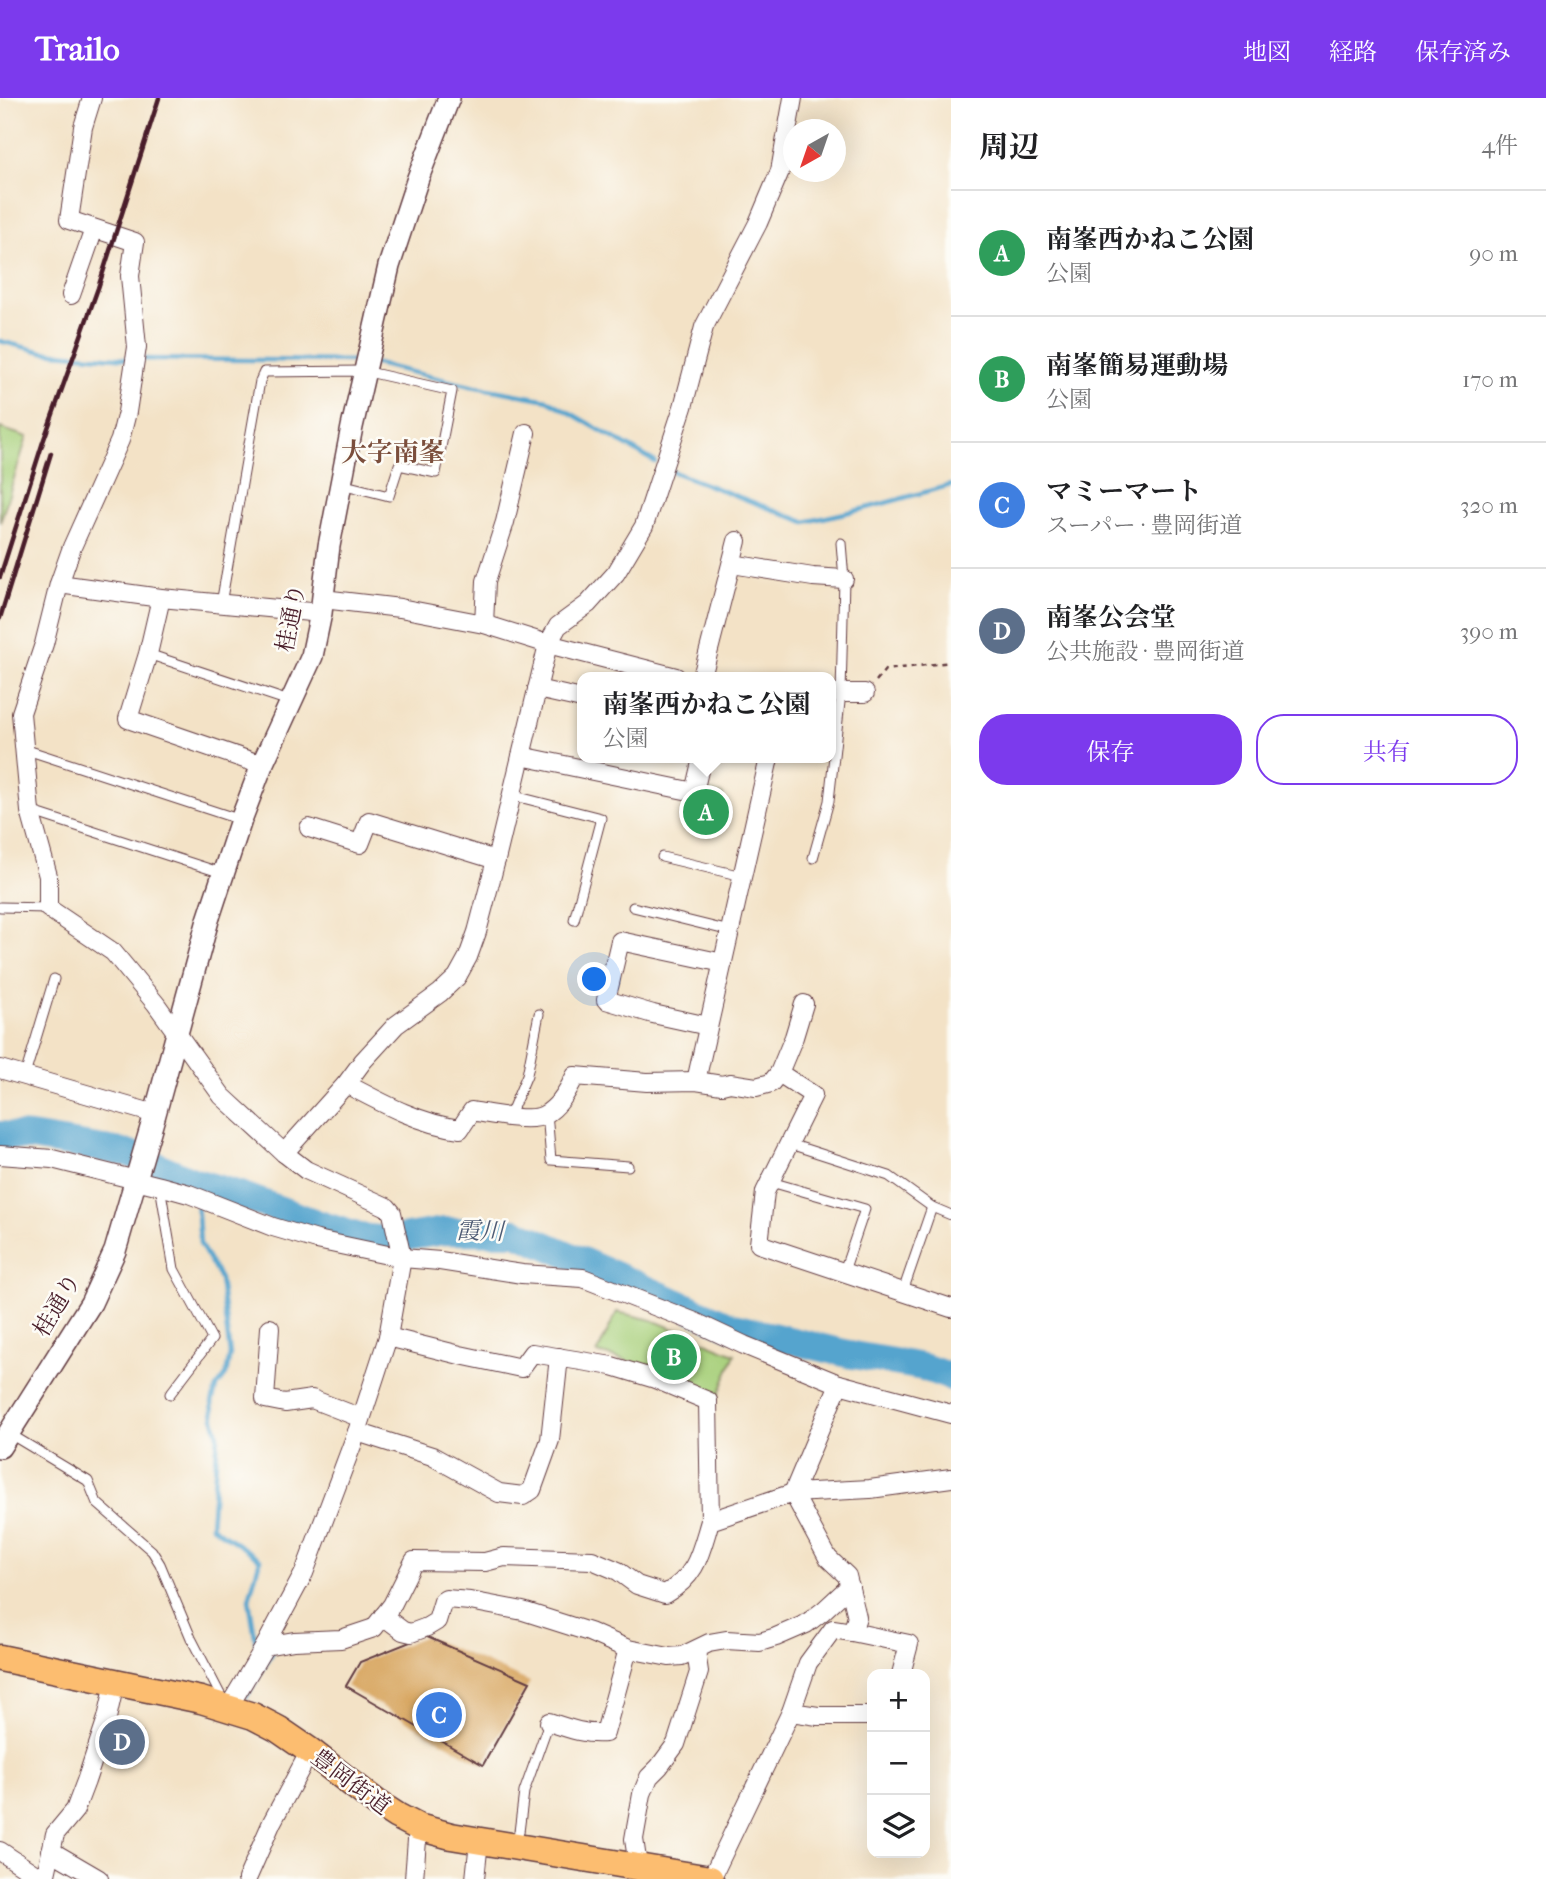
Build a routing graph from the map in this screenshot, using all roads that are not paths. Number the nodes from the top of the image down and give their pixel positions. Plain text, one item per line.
1 (92, 98) edge
2 (449, 98) edge
3 (793, 98) edge
4 (94, 229) junction
5 (71, 295) dead end
6 (366, 365) junction
7 (526, 433) dead end
8 (340, 484) junction
9 (737, 541) dead end
10 (841, 543) dead end
11 (732, 564) junction
12 (844, 579) junction
13 (59, 584) junction
14 (161, 598) junction
15 (221, 604) junction
16 (322, 606) junction
17 (484, 624) junction
18 (548, 644) junction
19 (148, 654) junction
20 (657, 672) edge
21 (703, 672) edge
22 (836, 680) edge
23 (537, 688) junction
24 (836, 693) edge
25 (865, 693) road end
26 (577, 698) edge
27 (292, 702) junction
28 (24, 749) junction
29 (521, 757) junction
30 (701, 763) edge
31 (768, 763) edge
32 (831, 763) edge
33 (262, 765) junction
34 (512, 796) junction
35 (30, 811) junction
36 (241, 820) junction
37 (309, 828) dead end
38 (662, 857) dead end
39 (813, 858) dead end
40 (496, 860) junction
41 (223, 873) junction
42 (742, 876) junction
43 (0, 907) edge
44 (633, 907) dead end
45 (48, 908) junction
46 (574, 920) dead end
47 (730, 931) junction
48 (723, 963) junction
49 (54, 979) dead end
50 (804, 1004) dead end
51 (539, 1014) dead end
52 (708, 1026) junction
53 (177, 1033) junction
54 (0, 1069) edge
55 (779, 1073) junction
56 (25, 1075) junction
57 (696, 1081) junction
58 (346, 1084) junction
59 (547, 1113) junction
60 (155, 1114) junction
61 (509, 1117) junction
62 (790, 1144) junction
63 (284, 1153) junction
64 (0, 1155) edge
65 (628, 1166) dead end
66 (135, 1179) junction
67 (771, 1182) junction
68 (160, 1186) junction
69 (932, 1207) junction
70 (951, 1215) edge
71 (402, 1258) junction
72 (844, 1271) junction
73 (903, 1291) junction
74 (951, 1308) edge
75 (270, 1328) dead end
76 (388, 1337) junction
77 (559, 1357) junction
78 (839, 1384) junction
79 (170, 1394) dead end
80 (951, 1414) edge
81 (359, 1425) junction
82 (2, 1442) edge
83 (951, 1478) edge
84 (793, 1493) junction
85 (710, 1521) junction
86 (850, 1586) junction
87 (383, 1616) junction
88 (852, 1632) junction
89 (265, 1646) junction
90 (628, 1649) junction
91 (696, 1651) junction
92 (0, 1658) edge
93 (902, 1669) edge
94 (115, 1683) junction
95 (228, 1708) junction
96 (791, 1712) junction
97 (867, 1716) edge
98 (549, 1722) joint
99 (310, 1751) junction
100 (418, 1827) junction
101 (479, 1841) junction
102 (513, 1846) junction
103 (0, 1851) edge
104 (51, 1851) junction
105 (638, 1866) junction
106 (593, 1869) edge
107 (43, 1879) edge
108 (99, 1879) edge
109 (247, 1879) edge
110 (414, 1879) edge
111 (475, 1879) edge
112 (711, 1879) edge

1 - 4 street
2 - 6 street, 桂通り
3 - 18 street
4 - 5 street
4 - 13 street
6 - 8 street, 桂通り
6 - 8 lane
6 - 15 lane
7 - 17 street
8 - 16 street, 桂通り
9 - 11 street
10 - 12 lane
11 - 12 street
11 - 21 street
12 - 22 lane
13 - 14 street
13 - 28 street
14 - 15 street
14 - 19 street
15 - 16 street
16 - 17 street
16 - 27 street, 桂通り
17 - 18 street
18 - 20 street
18 - 23 street
19 - 27 lane
19 - 33 street
23 - 26 street
23 - 29 street
24 - 25 street
27 - 33 street, 桂通り
28 - 35 street
28 - 36 lane
29 - 30 street
29 - 34 street
31 - 42 street
32 - 39 lane
33 - 36 street, 桂通り
34 - 40 street
34 - 46 lane
35 - 41 lane
35 - 45 street
36 - 41 street, 桂通り
37 - 40 street
38 - 42 lane
40 - 58 street
41 - 53 street, 桂通り
42 - 47 street
43 - 45 lane
44 - 47 lane
45 - 53 street
47 - 48 street
48 - 52 street
48 - 52 street
49 - 56 lane
50 - 55 street
51 - 61 lane
52 - 57 street
53 - 60 street, 桂通り
53 - 63 street
54 - 56 street
55 - 57 street
55 - 62 street
56 - 60 street
57 - 59 street
58 - 61 street
58 - 63 street
59 - 61 street
59 - 65 lane
60 - 66 street, 桂通り
62 - 67 street
62 - 69 lane
63 - 71 street
64 - 66 street
66 - 68 street
66 - 82 street, 桂通り
67 - 72 street
67 - 72 lane
68 - 71 street
68 - 79 lane
69 - 70 lane
69 - 73 lane
71 - 76 street
71 - 78 street
72 - 73 street
73 - 74 street
75 - 81 street
76 - 77 street
76 - 81 street
77 - 81 street
77 - 85 street
78 - 80 street
78 - 84 street
81 - 89 street
82 - 95 lane
83 - 84 street
84 - 85 street
84 - 86 street
85 - 87 street
86 - 88 street
86 - 91 street
87 - 89 street
87 - 90 street
88 - 93 street
88 - 96 street
89 - 95 street
90 - 91 street
90 - 98 street
91 - 105 street
92 - 94 main road, 豊岡街道
94 - 95 main road, 豊岡街道
94 - 104 street
95 - 99 main road, 豊岡街道
96 - 97 street
96 - 112 street
98 - 102 lane
99 - 100 main road, 豊岡街道
99 - 109 street
100 - 101 main road, 豊岡街道
100 - 110 street
101 - 102 main road, 豊岡街道
101 - 111 street
102 - 106 main road, 豊岡街道
103 - 107 street
104 - 107 street
104 - 108 street
105 - 106 main road, 豊岡街道
105 - 112 main road, 豊岡街道

